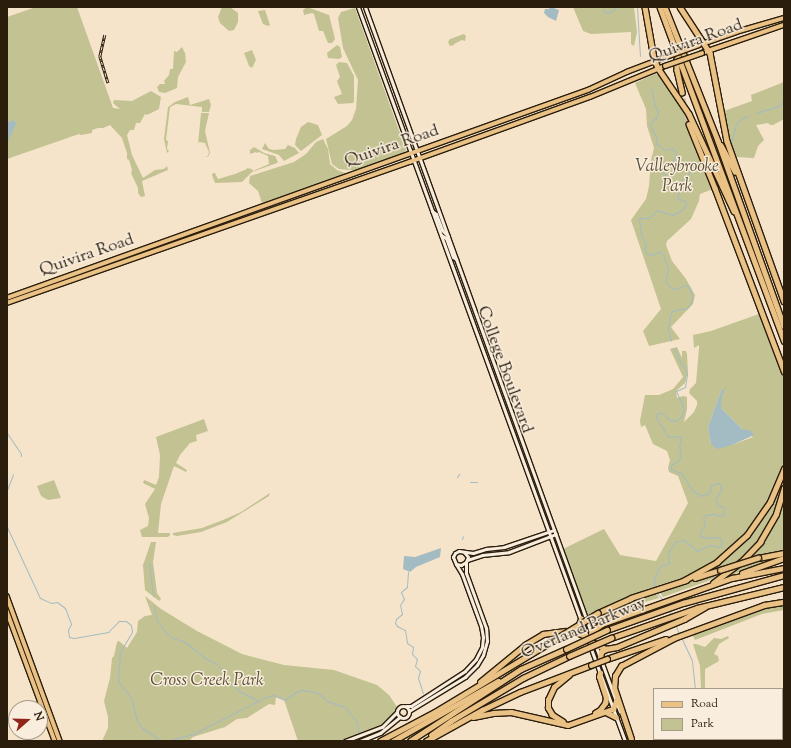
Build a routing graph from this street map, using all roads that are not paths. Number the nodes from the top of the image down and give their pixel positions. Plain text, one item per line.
1 (358, 7) edge
2 (364, 7) edge
3 (645, 7) edge
4 (660, 7) edge
5 (665, 7) edge
6 (680, 7) edge
7 (784, 18) edge
8 (784, 25) edge
9 (704, 43) junction
10 (708, 50) junction
11 (677, 51) junction
12 (656, 61) junction
13 (658, 68) junction
14 (682, 92) tunnel mouth
15 (689, 124) tunnel mouth
16 (718, 141) junction
17 (418, 153) junction
18 (412, 155) junction
19 (420, 159) junction
20 (414, 161) junction
21 (714, 171) junction
22 (742, 184) junction
23 (432, 211) junction
24 (745, 234) junction
25 (441, 235) junction
26 (448, 236) junction
27 (735, 240) junction
28 (456, 259) junction
29 (7, 298) edge
30 (784, 301) edge
31 (7, 303) edge
32 (784, 326) edge
33 (784, 341) edge
34 (780, 360) junction
35 (784, 368) edge
36 (784, 371) edge
37 (784, 469) edge
38 (784, 488) edge
39 (554, 530) junction
40 (549, 532) junction
41 (556, 534) junction
42 (550, 536) junction
43 (506, 547) junction
44 (464, 552) junction
45 (507, 552) junction
46 (784, 553) edge
47 (784, 558) edge
48 (467, 561) junction
49 (456, 564) junction
50 (784, 568) edge
51 (784, 575) edge
52 (732, 578) junction
53 (683, 581) junction
54 (707, 587) junction
55 (784, 587) edge
56 (472, 588) junction
57 (468, 590) junction
58 (7, 596) edge
59 (784, 602) edge
60 (710, 605) junction
61 (652, 606) junction
62 (7, 611) edge
63 (583, 619) junction
64 (576, 632) junction
65 (674, 638) junction
66 (590, 640) junction
67 (483, 648) junction
68 (606, 649) junction
69 (600, 658) junction
70 (583, 668) junction
71 (521, 669) junction
72 (600, 673) junction
73 (448, 685) junction
74 (469, 691) junction
75 (616, 702) junction
76 (406, 706) junction
77 (613, 709) junction
78 (409, 711) junction
79 (397, 712) junction
80 (606, 712) junction
81 (400, 717) junction
82 (616, 717) junction
83 (462, 721) junction
84 (631, 740) edge
85 (55, 741) edge
86 (60, 741) edge
87 (345, 741) edge
88 (360, 741) edge
89 (380, 741) edge
90 (393, 741) edge
91 (410, 741) edge
92 (424, 741) edge
93 (625, 741) edge

1 - 18 main road, College Boulevard
2 - 17 main road, College Boulevard
3 - 12 highway
4 - 11 highway
5 - 16 highway
6 - 9 highway
7 - 9 main road, Quivira Road
8 - 10 main road, Quivira Road
9 - 10 highway
9 - 12 main road, Quivira Road, bridge
10 - 13 main road, Quivira Road, bridge
10 - 22 highway
11 - 14 highway
11 - 24 highway
12 - 13 highway
12 - 17 main road, Quivira Road
13 - 19 main road, Quivira Road
13 - 21 highway
15 - 27 highway
16 - 22 highway
16 - 32 highway
17 - 18 main road, Quivira Road
17 - 19 main road, College Boulevard
18 - 20 main road, College Boulevard
18 - 29 main road, Quivira Road
19 - 20 main road, Quivira Road
19 - 26 main road, College Boulevard
20 - 23 main road, College Boulevard
20 - 31 main road, Quivira Road
21 - 24 highway
21 - 27 highway
22 - 30 highway
23 - 25 main road, College Boulevard
23 - 26 main road
24 - 33 highway
25 - 28 main road
25 - 40 main road, College Boulevard
26 - 28 main road, College Boulevard
27 - 34 highway
28 - 39 main road, College Boulevard
34 - 35 highway
34 - 36 highway
37 - 53 highway
38 - 54 highway
39 - 40 main road
39 - 41 main road, College Boulevard
40 - 42 main road, College Boulevard
40 - 43 main road
41 - 42 main road
41 - 63 main road, College Boulevard
42 - 45 main road
42 - 63 main road, College Boulevard
43 - 44 main road
43 - 45 main road
44 - 48 main road
44 - 49 main road
45 - 48 main road
46 - 53 highway, bridge
47 - 52 highway
48 - 49 main road
48 - 56 main road
49 - 57 main road
50 - 52 highway
51 - 71 highway, Overland Parkway, bridge
52 - 54 highway
53 - 74 highway, bridge
54 - 61 highway
55 - 60 highway, Overland Parkway
56 - 57 main road
56 - 67 main road
57 - 67 main road
58 - 86 main road
59 - 65 highway
60 - 68 highway
60 - 92 highway, Overland Parkway, bridge
61 - 63 highway
61 - 66 highway
62 - 85 main road
63 - 64 highway
63 - 66 main road, College Boulevard
64 - 66 highway
64 - 74 highway
65 - 70 highway, bridge
65 - 84 highway
66 - 68 highway
66 - 69 main road, College Boulevard
66 - 72 main road, College Boulevard
67 - 73 main road
68 - 69 highway
69 - 75 main road, College Boulevard
70 - 72 highway
70 - 83 highway
71 - 90 highway
71 - 91 highway, Overland Parkway
72 - 77 main road, College Boulevard
73 - 76 main road
73 - 78 main road
74 - 89 highway
75 - 77 highway
75 - 84 main road, College Boulevard
76 - 78 main road
76 - 79 main road
77 - 80 highway
77 - 82 main road, College Boulevard
78 - 81 main road
79 - 81 main road
79 - 87 main road
80 - 82 highway
80 - 83 highway
81 - 88 main road
82 - 93 main road, College Boulevard
83 - 92 highway

